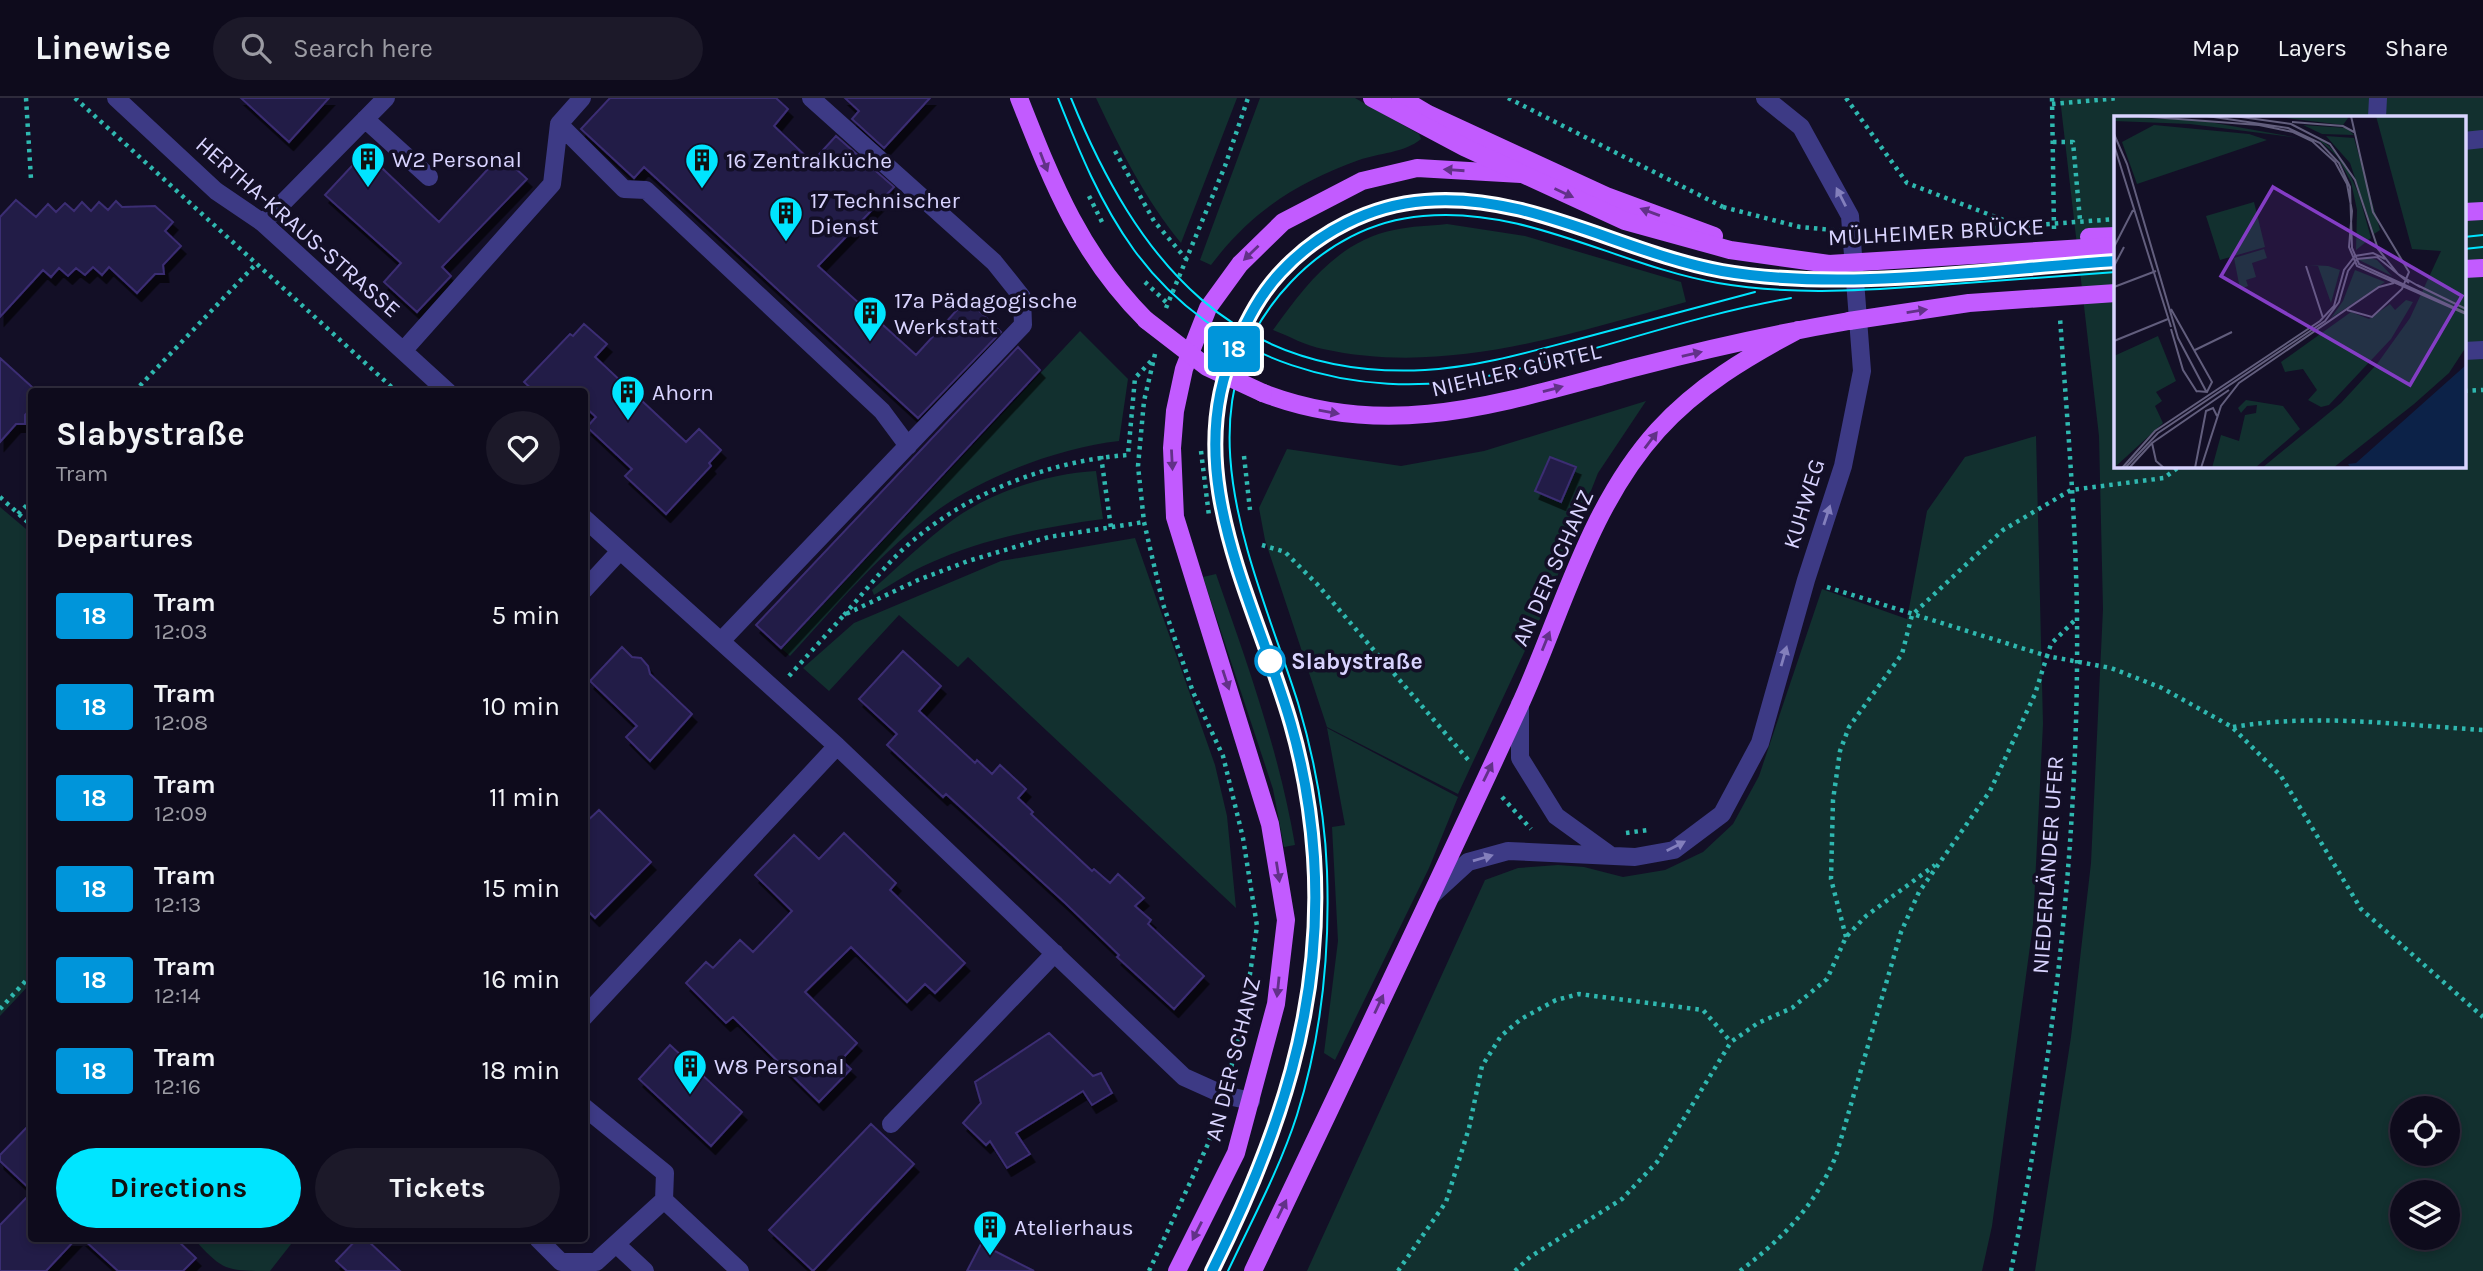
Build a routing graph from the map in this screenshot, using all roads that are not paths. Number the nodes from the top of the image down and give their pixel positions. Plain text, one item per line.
1 (116, 98) edge
2 (386, 98) edge
3 (582, 98) edge
4 (811, 98) edge
5 (1020, 98) edge
6 (1372, 98) edge
7 (1401, 98) edge
8 (1765, 98) edge
9 (2378, 98) edge
10 (2377, 116) edge
11 (365, 119) junction
12 (559, 124) junction
13 (1522, 174) junction
14 (429, 177) dead end
15 (263, 223) junction
16 (2114, 236) edge
17 (2114, 246) edge
18 (2114, 293) edge
19 (1744, 349) junction
20 (403, 351) junction
21 (443, 388) edge
22 (908, 446) junction
23 (588, 522) edge
24 (620, 551) junction
25 (588, 586) edge
26 (721, 641) junction
27 (1520, 704) junction
28 (837, 746) junction
29 (1609, 855) junction
30 (1429, 897) junction
31 (1055, 953) junction
32 (588, 1013) edge
33 (1251, 1101) junction
34 (588, 1110) edge
35 (891, 1124) dead end
36 (664, 1200) junction
37 (540, 1242) edge
38 (617, 1245) junction
39 (553, 1265) edge
40 (645, 1271) edge
41 (740, 1271) edge
42 (1177, 1271) edge
43 (1253, 1271) edge

1 - 15 street, HERTHA-KRAUS-STRASSE
2 - 11 street
3 - 12 street
4 - 22 street
5 -> 19 main road, NIEHLER GÜRTEL, bridge
6 - 13 main road, MÜLHEIMER BRÜCKE, bridge
16 -> 7 main road, MÜLHEIMER BRÜCKE
29 -> 8 street, KUHWEG
9 - 10 street
11 - 14 street
11 - 15 street
12 - 20 street
12 - 22 street
13 -> 17 main road, MÜLHEIMER BRÜCKE, bridge
13 -> 33 main road, AN DER SCHANZ
15 - 20 street, HERTHA-KRAUS-STRASSE
19 -> 18 main road, AN DER SCHANZ, bridge
27 -> 19 main road, AN DER SCHANZ
20 - 21 street, HERTHA-KRAUS-STRASSE
22 - 26 street
23 - 24 street
24 - 25 street
24 - 26 street
26 - 28 street
27 - 29 street
30 -> 27 main road, AN DER SCHANZ
28 - 31 street
28 - 32 street
30 -> 29 street, KUHWEG
43 -> 30 main road, AN DER SCHANZ
31 - 33 street
31 - 35 street
33 -> 42 main road, AN DER SCHANZ
34 - 36 street
36 - 38 street
36 - 41 street
37 - 39 street
38 - 39 street
38 - 40 street

